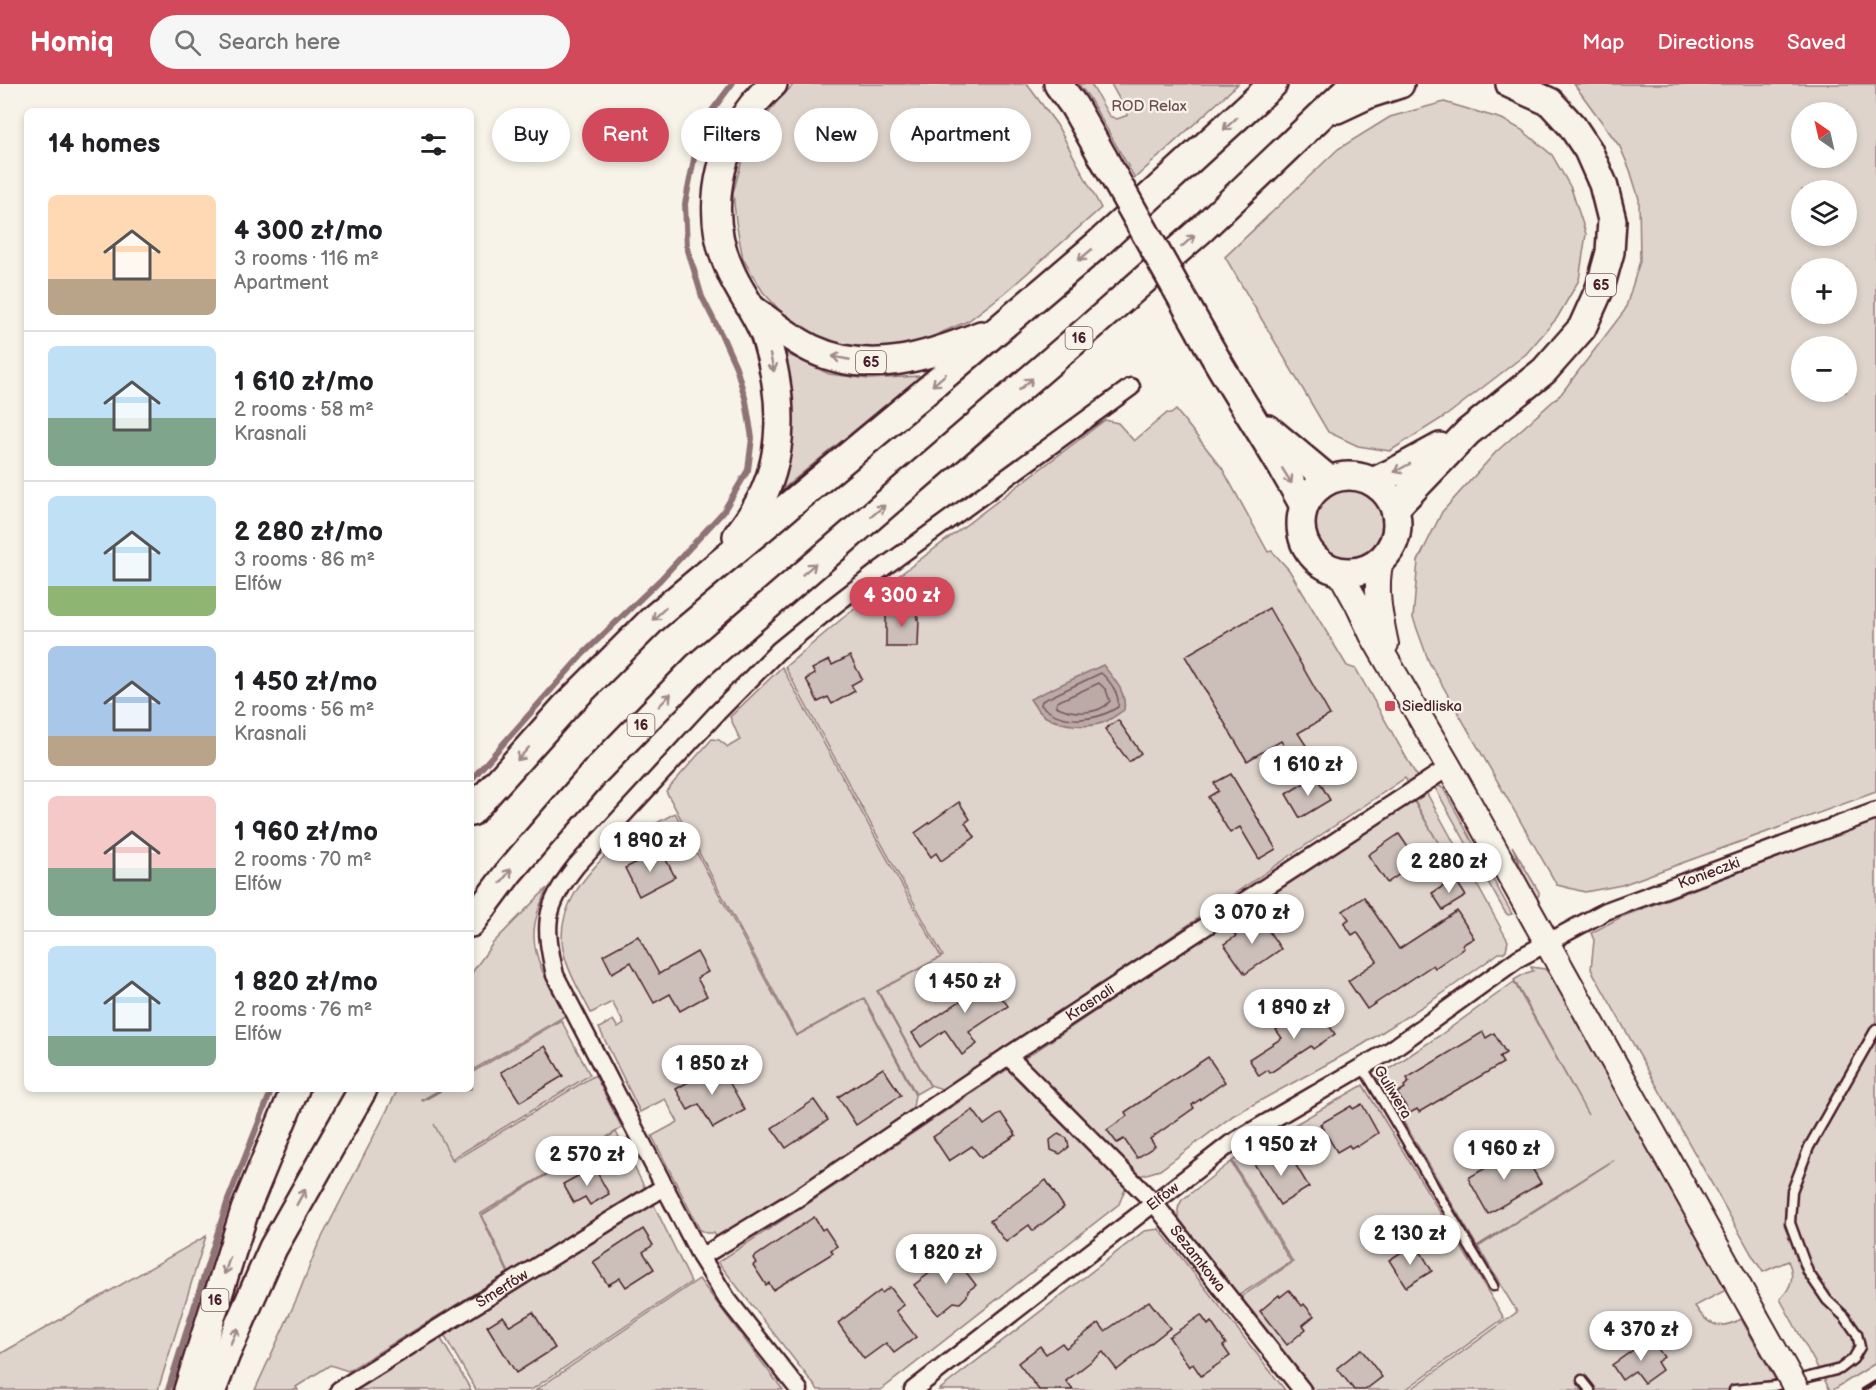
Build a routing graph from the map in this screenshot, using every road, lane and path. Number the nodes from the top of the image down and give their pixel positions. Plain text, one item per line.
1 (773, 84) edge
2 (1058, 84) edge
3 (1273, 84) edge
4 (1354, 84) edge
5 (1400, 84) edge
6 (1510, 84) edge
7 (1546, 93) edge
8 (1317, 119) junction
9 (752, 308) junction
10 (998, 328) junction
11 (1131, 387) dead end
12 (1247, 411) junction
13 (1468, 432) junction
14 (1329, 480) junction
15 (1373, 482) junction
16 (1304, 506) junction
17 (1395, 508) junction
18 (1381, 560) junction
19 (1339, 571) junction
20 (703, 576) junction
21 (1390, 664) junction
22 (1449, 767) junction
23 (474, 809) edge
24 (1876, 811) edge
25 (474, 919) edge
26 (1547, 943) junction
27 (1876, 1029) edge
28 (1008, 1056) junction
29 (1362, 1066) junction
30 (294, 1092) edge
31 (361, 1092) edge
32 (664, 1187) junction
33 (1154, 1203) junction
34 (701, 1257) junction
35 (1493, 1286) dead end
36 (1582, 1380) dead end
37 (188, 1390) edge
38 (212, 1390) edge
39 (339, 1390) edge
40 (799, 1390) edge
41 (913, 1390) edge
42 (1302, 1390) edge
43 (1590, 1390) edge
44 (1734, 1390) edge
45 (1797, 1390) edge

1 - 9 main road, 65
2 - 12 main road, bridge
3 -> 10 main road
4 - 8 main road, 16
5 - 8 main road
6 - 7 main road
7 - 13 main road, 65
25 -> 8 main road, 16
10 -> 9 main road, 65
9 -> 20 main road
10 -> 20 main road
11 - 32 street
12 - 14 main road
12 -> 16 main road
13 -> 15 main road
13 - 17 main road, 65
14 - 15 main road
14 - 16 main road
15 - 17 main road
16 - 19 main road
17 - 18 main road
18 - 19 main road
18 - 21 street
19 - 21 street
20 -> 23 main road
21 - 22 street
22 - 26 street
22 - 28 street, Krasnali
24 - 26 street, Konieczki
26 - 29 street, Elfów
26 - 45 street, bridge
27 - 44 lane
28 - 33 street, Sezamkowa
28 - 34 street, Krasnali
29 - 33 street, Elfów
29 - 35 lane, Guliwera
30 -> 37 main road, 16
38 -> 31 main road, 16
32 - 34 street
32 - 39 street, Smerfów
33 - 41 street, Elfów
33 - 42 street, Sezamkowa
34 - 40 street
36 - 43 lane

